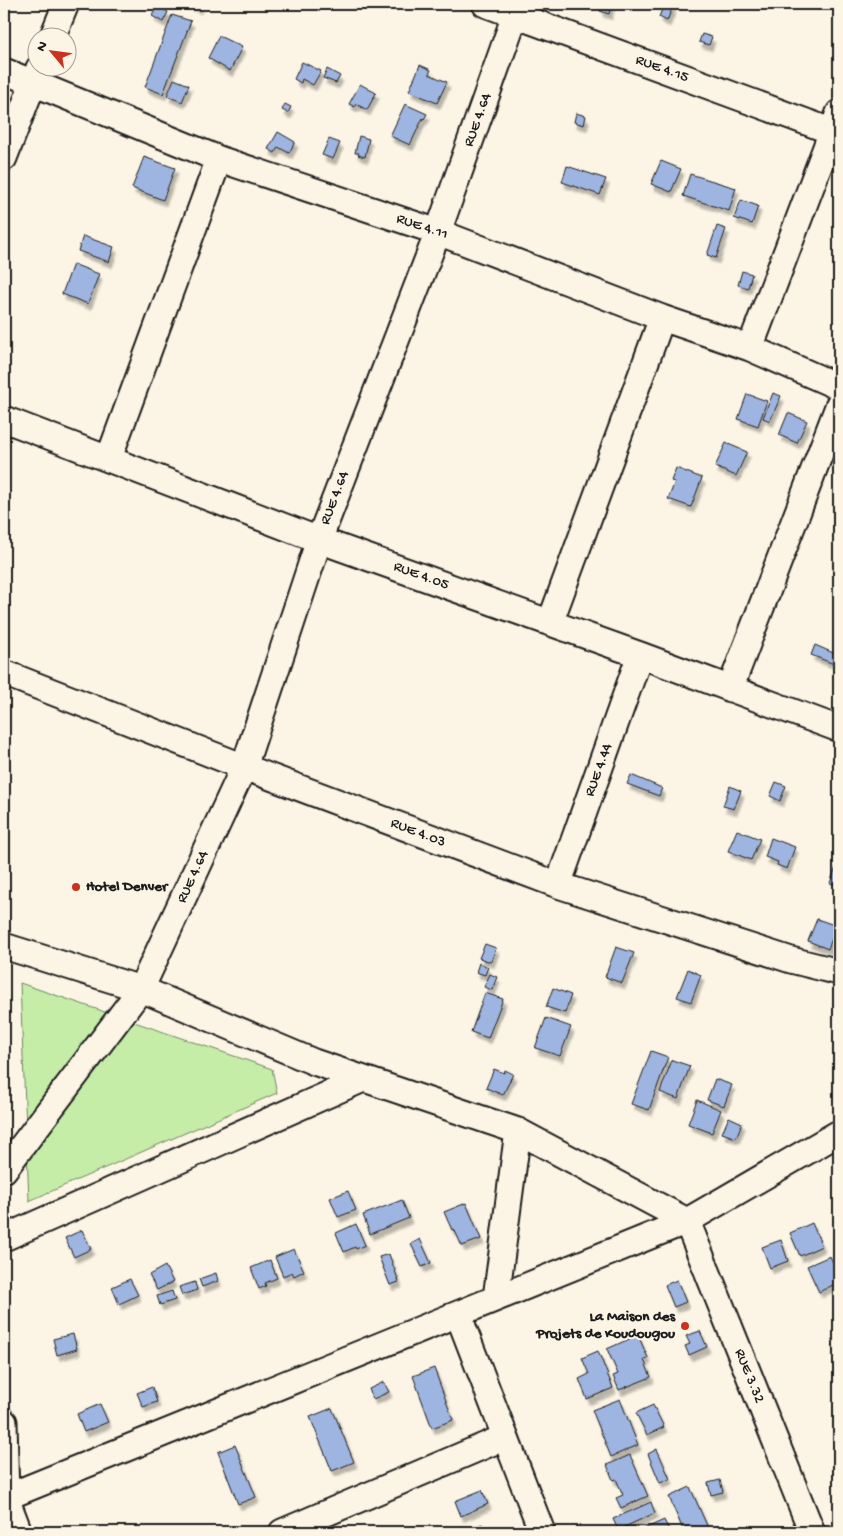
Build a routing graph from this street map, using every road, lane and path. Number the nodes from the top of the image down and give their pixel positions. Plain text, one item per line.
1 (66, 4) edge
2 (485, 4) edge
3 (517, 9) edge
4 (56, 28) edge
5 (4, 71) edge
6 (28, 74) edge
7 (35, 78) edge
8 (43, 78) edge
9 (837, 126) edge
10 (4, 158) edge
11 (219, 159) junction
12 (438, 232) junction
13 (662, 318) junction
14 (750, 348) junction
15 (839, 387) edge
16 (839, 404) edge
17 (4, 419) edge
18 (109, 458) junction
19 (319, 540) junction
20 (550, 623) junction
21 (640, 655) junction
22 (4, 673) edge
23 (730, 689) junction
24 (839, 729) edge
25 (244, 767) junction
26 (558, 885) junction
27 (4, 946) edge
28 (839, 972) edge
29 (141, 988) junction
30 (363, 1079) junction
31 (518, 1131) junction
32 (839, 1131) edge
33 (4, 1170) edge
34 (687, 1221) junction
35 (4, 1238) edge
36 (496, 1298) junction
37 (458, 1314) junction
38 (4, 1422) edge
39 (505, 1437) junction
40 (5, 1498) edge
41 (19, 1532) edge
42 (282, 1532) edge
43 (542, 1532) edge
44 (812, 1532) edge

1 - 4 street
2 - 3 street, RUE 4.15
3 - 9 street, RUE 4.15
3 - 12 street, RUE 4.64
5 - 6 street, RUE 4.11
7 - 10 street
8 - 11 street, RUE 4.11
9 - 14 street
11 - 12 street, RUE 4.11
11 - 18 street
12 - 13 street, RUE 4.11
12 - 19 street, RUE 4.64
13 - 14 street, RUE 4.11
13 - 20 street
14 - 15 street, RUE 4.11
16 - 23 street
17 - 18 street, RUE 4.05
18 - 19 street, RUE 4.05
19 - 20 street, RUE 4.05
19 - 25 street, RUE 4.64
20 - 21 street, RUE 4.05
21 - 23 street, RUE 4.05
21 - 26 street, RUE 4.44
22 - 25 street, RUE 4.03
23 - 24 street, RUE 4.05
25 - 26 street, RUE 4.03
25 - 29 street, RUE 4.64
26 - 28 street, RUE 4.03
27 - 29 street
29 - 30 street
29 - 33 street, RUE 4.64
30 - 31 street
30 - 35 street
31 - 34 street
31 - 36 street
32 - 34 street
34 - 36 street
34 - 44 street, RUE 3.32
36 - 37 street
37 - 39 street
37 - 40 street
38 - 40 street
39 - 42 street
39 - 43 street
40 - 41 street

